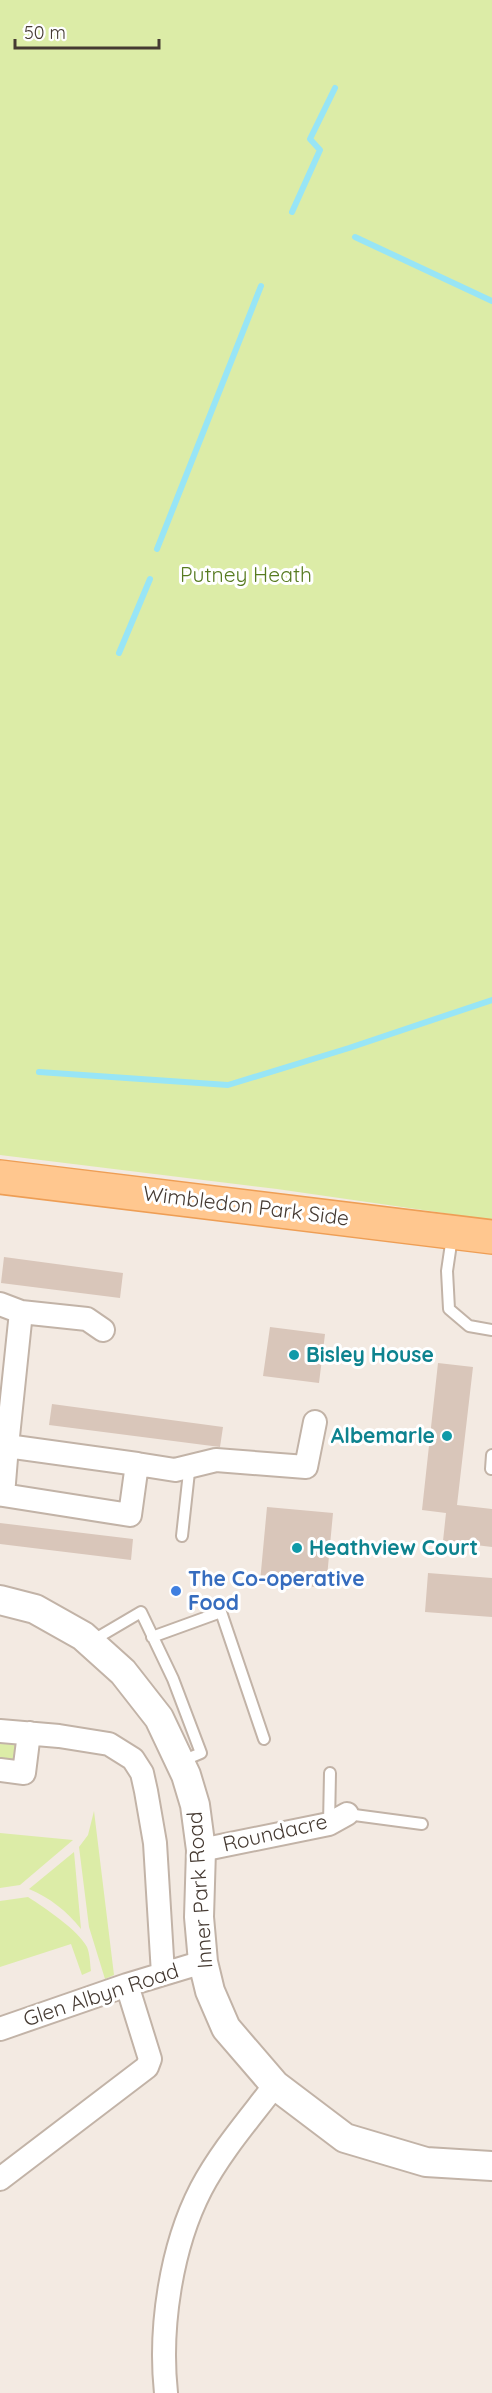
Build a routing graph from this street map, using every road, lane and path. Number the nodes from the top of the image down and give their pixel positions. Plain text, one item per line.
1 (0, 1177) edge
2 (452, 1232) junction
3 (492, 1237) edge
4 (0, 1304) edge
5 (21, 1312) junction
6 (103, 1330) dead end
7 (492, 1330) edge
8 (315, 1422) dead end
9 (8, 1446) junction
10 (492, 1455) edge
11 (137, 1464) junction
12 (186, 1468) junction
13 (490, 1469) dead end
14 (2, 1495) edge
15 (182, 1536) dead end
16 (0, 1600) edge
17 (152, 1637) junction
18 (90, 1642) junction
19 (0, 1731) edge
20 (29, 1733) junction
21 (264, 1739) dead end
22 (180, 1762) junction
23 (0, 1770) edge
24 (330, 1773) dead end
25 (338, 1819) junction
26 (422, 1824) dead end
27 (201, 1850) junction
28 (203, 1962) junction
29 (163, 1974) junction
30 (127, 1985) junction
31 (0, 2029) edge
32 (275, 2085) junction
33 (492, 2166) edge
34 (0, 2179) edge
35 (166, 2393) edge

1 - 2 main road, Wimbledon Park Side
2 - 3 main road, Wimbledon Park Side
2 - 7 lane
4 - 5 street
5 - 6 street
5 - 9 street
8 - 12 street
9 - 11 street
9 - 14 street
10 - 13 lane
11 - 12 street
11 - 14 street
12 - 15 lane
16 - 18 street, Inner Park Road
17 - 18 lane
17 - 21 lane
17 - 22 lane
18 - 22 street, Inner Park Road
19 - 20 street
20 - 23 street
20 - 29 street
22 - 27 street, Inner Park Road
24 - 25 lane
25 - 26 lane
25 - 27 street, Roundacre
27 - 28 street, Inner Park Road
28 - 29 street, Glen Albyn Road
28 - 32 street, Inner Park Road
29 - 30 street, Glen Albyn Road
30 - 31 street, Glen Albyn Road
30 - 34 street
32 - 33 street, Inner Park Road
32 - 35 street

